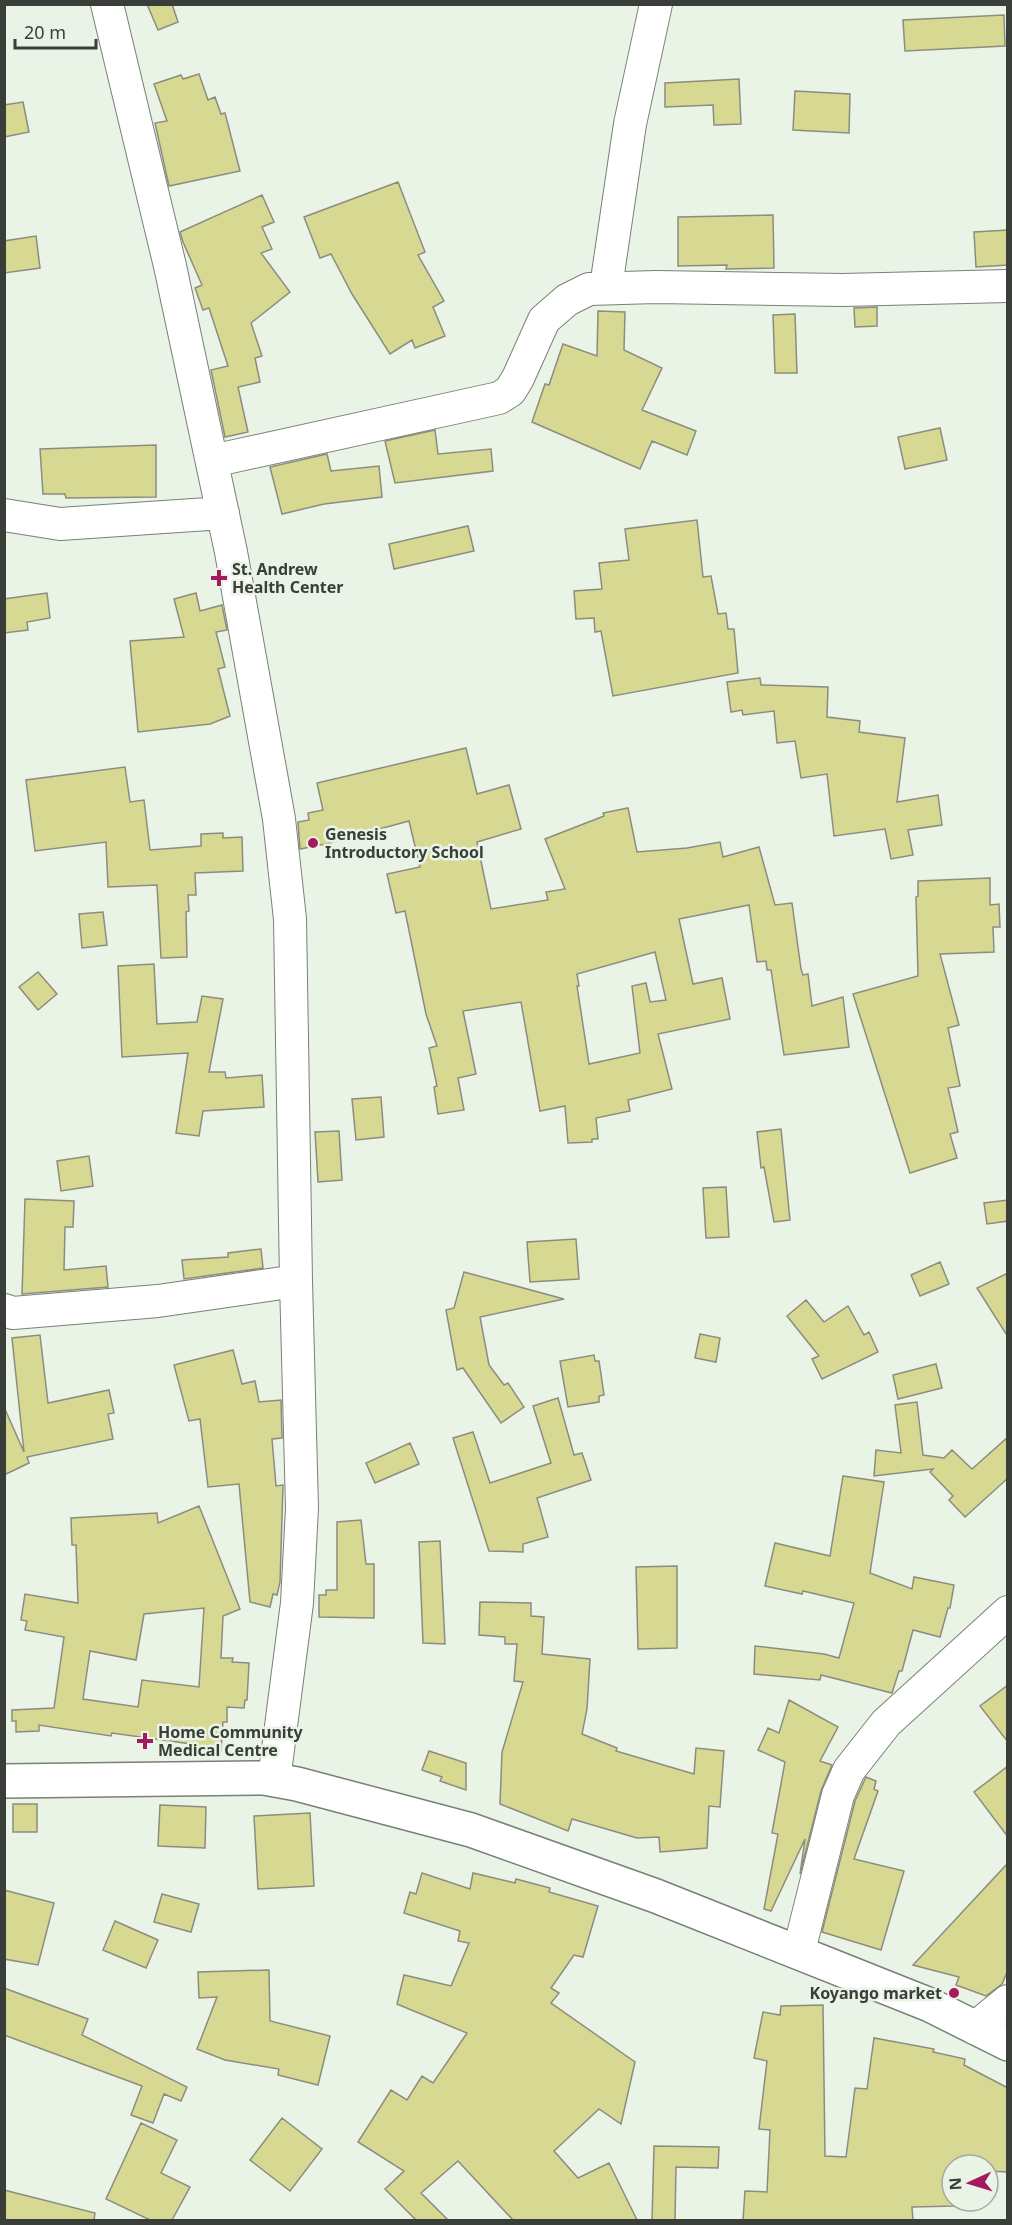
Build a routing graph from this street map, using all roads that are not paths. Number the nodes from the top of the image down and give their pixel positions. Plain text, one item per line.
1 (107, 4) edge
2 (656, 4) edge
3 (1008, 286) edge
4 (606, 287) junction
5 (212, 461) junction
6 (223, 513) junction
7 (4, 515) edge
8 (296, 1281) junction
9 (4, 1310) edge
10 (1008, 1612) edge
11 (274, 1780) junction
12 (4, 1781) edge
13 (799, 1951) junction
14 (1008, 2001) edge
15 (975, 2028) junction
16 (1008, 2044) edge

1 - 5 street
2 - 4 street
3 - 4 street
4 - 5 street
5 - 6 street
6 - 7 street
6 - 8 street
8 - 9 street
8 - 11 street
10 - 13 street
11 - 12 street
11 - 13 street
13 - 15 street
14 - 15 street
15 - 16 street

